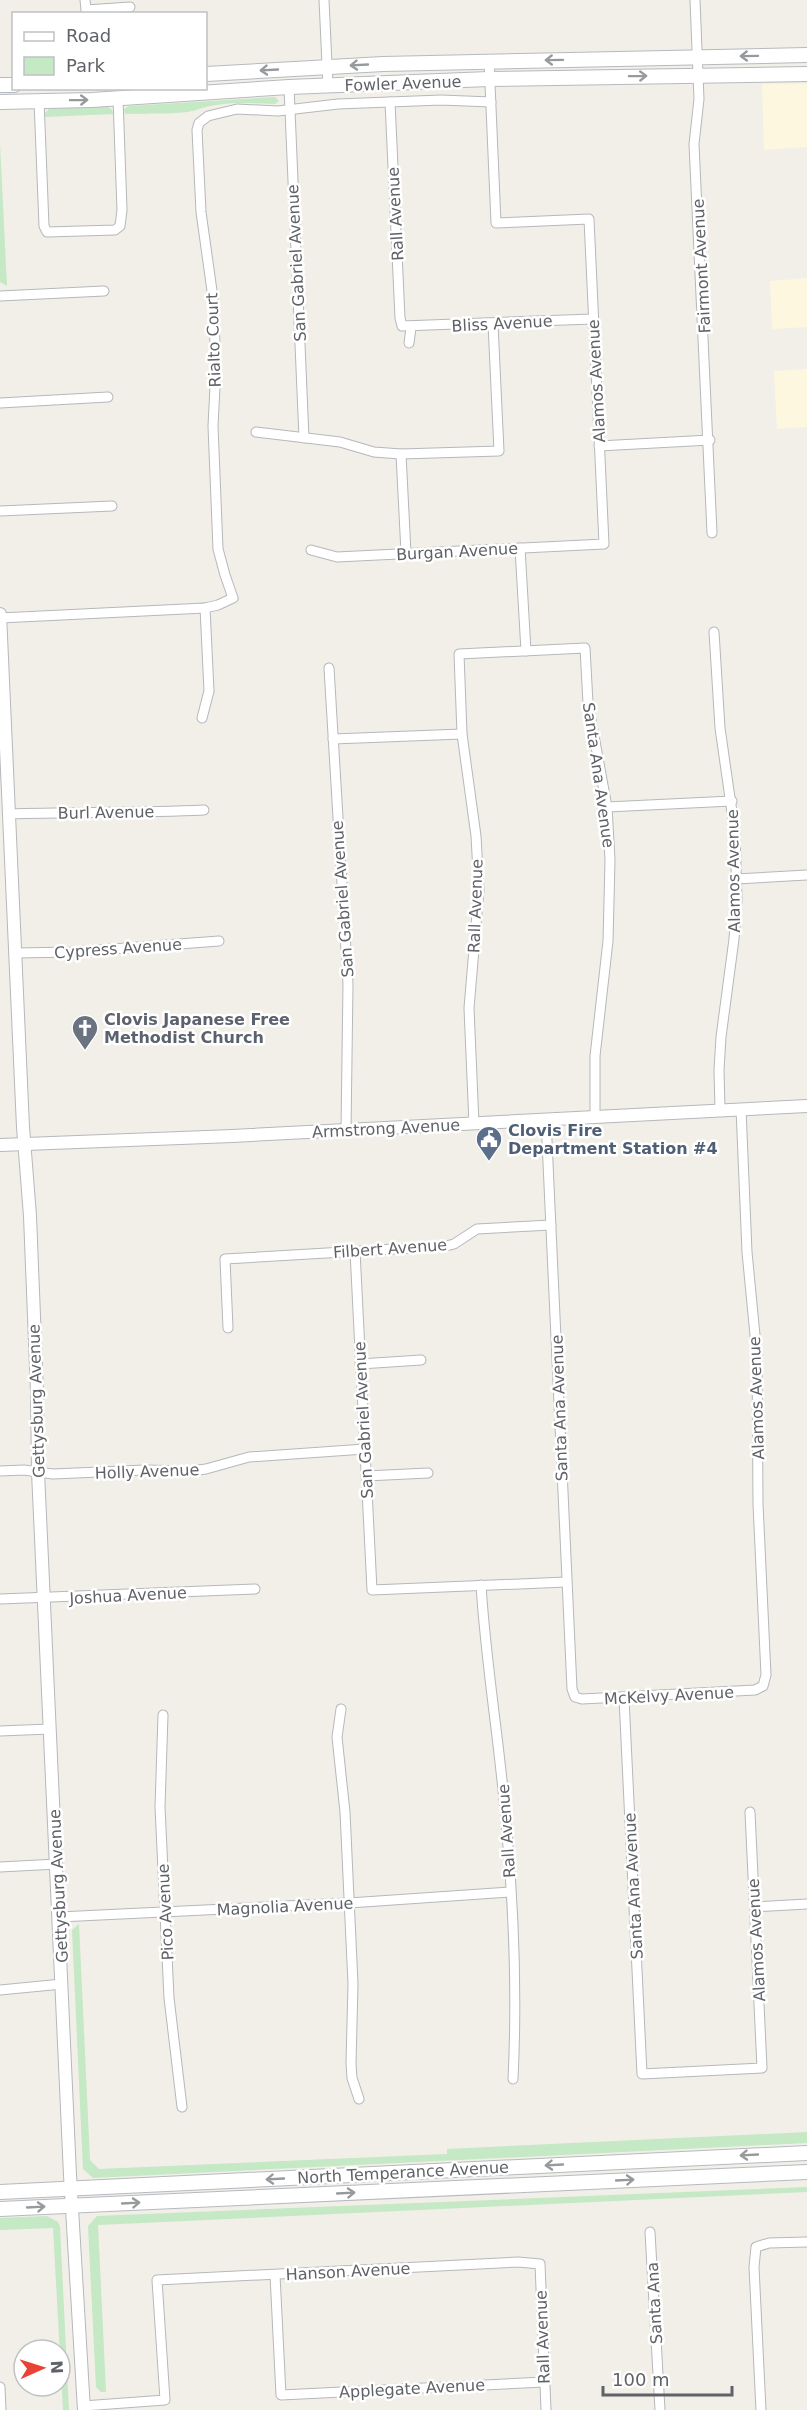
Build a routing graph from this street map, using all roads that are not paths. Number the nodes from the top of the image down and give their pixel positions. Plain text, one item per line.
1 (324, 0) edge
2 (695, 0) edge
3 (86, 5) edge
4 (130, 8) dead end
5 (807, 55) edge
6 (698, 57) junction
7 (489, 61) junction
8 (807, 61) edge
9 (327, 67) junction
10 (207, 74) edge
11 (807, 74) edge
12 (699, 75) junction
13 (772, 76) junction
14 (489, 79) junction
15 (328, 86) junction
16 (289, 87) junction
17 (118, 98) junction
18 (39, 100) junction
19 (0, 102) edge
20 (390, 102) junction
21 (490, 102) junction
22 (237, 110) joint
23 (290, 110) junction
24 (104, 291) dead end
25 (0, 296) edge
26 (593, 319) junction
27 (493, 324) junction
28 (406, 327) junction
29 (409, 343) dead end
30 (108, 398) dead end
31 (0, 403) edge
32 (256, 432) dead end
33 (304, 438) junction
34 (710, 440) junction
35 (599, 446) junction
36 (401, 454) junction
37 (112, 506) dead end
38 (0, 511) edge
39 (712, 533) dead end
40 (604, 544) joint
41 (520, 548) junction
42 (311, 550) dead end
43 (406, 553) junction
44 (205, 608) junction
45 (0, 616) edge
46 (714, 632) dead end
47 (526, 651) junction
48 (329, 668) dead end
49 (202, 718) dead end
50 (462, 734) junction
51 (333, 739) junction
52 (3, 762) edge
53 (732, 801) junction
54 (606, 807) junction
55 (204, 810) dead end
56 (9, 814) junction
57 (807, 875) edge
58 (736, 879) junction
59 (219, 941) dead end
60 (16, 953) junction
61 (807, 1106) edge
62 (741, 1109) junction
63 (720, 1110) junction
64 (595, 1116) junction
65 (546, 1119) junction
66 (474, 1124) junction
67 (346, 1130) junction
68 (24, 1144) junction
69 (0, 1145) edge
70 (551, 1225) junction
71 (355, 1251) junction
72 (228, 1328) dead end
73 (421, 1360) dead end
74 (360, 1364) junction
75 (365, 1449) junction
76 (0, 1471) edge
77 (38, 1472) junction
78 (428, 1473) dead end
79 (366, 1476) junction
80 (566, 1582) junction
81 (481, 1585) junction
82 (255, 1589) dead end
83 (45, 1598) junction
84 (0, 1599) edge
85 (763, 1686) joint
86 (575, 1697) joint
87 (624, 1698) junction
88 (341, 1709) dead end
89 (163, 1715) dead end
90 (51, 1729) junction
91 (0, 1731) edge
92 (750, 1812) dead end
93 (57, 1864) junction
94 (0, 1867) edge
95 (510, 1892) junction
96 (349, 1903) junction
97 (807, 1904) edge
98 (755, 1907) junction
99 (165, 1912) junction
100 (59, 1917) junction
101 (62, 1984) junction
102 (0, 1990) edge
103 (762, 2068) joint
104 (513, 2079) dead end
105 (359, 2099) dead end
106 (182, 2107) dead end
107 (807, 2152) edge
108 (807, 2172) edge
109 (71, 2188) junction
110 (0, 2192) edge
111 (72, 2205) junction
112 (0, 2209) edge
113 (651, 2232) dead end
114 (807, 2242) edge
115 (540, 2265) joint
116 (275, 2275) junction
117 (544, 2382) junction
118 (0, 2387) edge
119 (83, 2408) edge
120 (1, 2410) edge
121 (546, 2410) edge
122 (660, 2410) edge
123 (761, 2410) edge

1 - 9 street
2 - 6 street, Fairmont Avenue
3 - 4 street
5 -> 6 main road, Fowler Avenue
6 -> 7 main road, Fowler Avenue
6 - 12 street, Fairmont Avenue
7 -> 9 main road, Fowler Avenue
7 - 14 street
8 - 13 main road
9 -> 10 main road, Fowler Avenue
9 - 15 street
11 - 13 main road, Fowler Avenue
12 - 13 main road, Fowler Avenue
14 -> 12 main road, Fowler Avenue
12 - 34 street, Fairmont Avenue
14 - 15 main road, Fowler Avenue
14 - 21 street
15 - 16 main road, Fowler Avenue
16 - 17 main road, Fowler Avenue
16 - 23 street, San Gabriel Avenue
18 -> 17 main road, Fowler Avenue
17 - 18 street
18 - 19 main road, Fowler Avenue
20 - 21 street, Fowler Avenue
20 - 23 street, Fowler Avenue
20 - 28 street, Rall Avenue
21 - 26 street, Alamos Avenue
22 - 23 street, Fowler Avenue
22 - 44 street, Rialto Court
23 - 33 street, San Gabriel Avenue
24 - 25 street
26 - 27 street, Bliss Avenue
26 - 35 street, Alamos Avenue
27 - 28 street, Bliss Avenue
27 - 36 street
28 - 29 street
30 - 31 street
32 - 33 street
33 - 36 street
34 - 35 street
34 - 39 street, Fairmont Avenue
35 - 40 street, Alamos Avenue
36 - 43 street
37 - 38 street
40 - 41 street, Burgan Avenue
41 - 43 street, Burgan Avenue
41 - 47 street
42 - 43 street, Burgan Avenue
44 - 45 street
44 - 49 street
45 - 52 street, Gettysburg Avenue
46 - 53 street, Alamos Avenue
47 - 50 street, Rall Avenue
47 - 54 street, Santa Ana Avenue
48 - 51 street, San Gabriel Avenue
50 - 51 street
50 - 66 street, Rall Avenue
51 - 67 street, San Gabriel Avenue
52 - 56 street, Gettysburg Avenue
53 - 54 street
53 - 58 street, Alamos Avenue
54 - 64 street, Santa Ana Avenue
55 - 56 street, Burl Avenue
56 - 60 street, Gettysburg Avenue
57 - 58 street
58 - 63 street, Alamos Avenue
59 - 60 street, Cypress Avenue
60 - 68 street, Gettysburg Avenue
61 - 62 street, Armstrong Avenue
62 - 63 street, Armstrong Avenue
62 - 85 street, Alamos Avenue
63 - 64 street, Armstrong Avenue
64 - 65 street, Armstrong Avenue
65 - 66 street, Armstrong Avenue
65 - 70 street, Santa Ana Avenue
66 - 67 street, Armstrong Avenue
67 - 68 street, Armstrong Avenue
68 - 69 street, Armstrong Avenue
68 - 77 street, Gettysburg Avenue
70 - 71 street, Filbert Avenue
70 - 80 street, Santa Ana Avenue
71 - 72 street, Filbert Avenue
71 - 74 street, San Gabriel Avenue
73 - 74 street
74 - 75 street, San Gabriel Avenue
75 - 77 street, Holly Avenue
75 - 79 street, San Gabriel Avenue
76 - 77 street, Holly Avenue
77 - 83 street, Gettysburg Avenue
78 - 79 street
79 - 81 street, San Gabriel Avenue
80 - 81 street
80 - 86 street, Santa Ana Avenue
81 - 95 street, Rall Avenue
82 - 83 street, Joshua Avenue
83 - 84 street, Joshua Avenue
83 - 90 street, Gettysburg Avenue
85 - 87 street, McKelvy Avenue
86 - 87 street, McKelvy Avenue
87 - 103 street, Santa Ana Avenue
88 - 96 street
89 - 99 street, Pico Avenue
90 - 91 street
90 - 93 street, Gettysburg Avenue
92 - 98 street, Alamos Avenue
93 - 94 street
93 - 100 street, Gettysburg Avenue
95 - 96 street, Magnolia Avenue
95 - 104 street, Rall Avenue
96 - 99 street, Magnolia Avenue
96 - 105 street
97 - 98 street
98 - 103 street, Alamos Avenue
99 - 100 street, Magnolia Avenue
99 - 106 street, Pico Avenue
100 - 101 street, Gettysburg Avenue
101 - 102 street
101 - 109 street, Gettysburg Avenue
107 -> 109 main road, North Temperance Avenue
111 -> 108 main road, North Temperance Avenue
109 - 110 main road, North Temperance Avenue
109 - 111 street, Gettysburg Avenue
112 -> 111 main road, North Temperance Avenue
111 - 119 street, Gettysburg Avenue
113 - 122 street, Santa Ana
114 - 123 street
115 - 116 street, Hanson Avenue
115 - 117 street, Rall Avenue
116 - 117 street, Applegate Avenue
116 - 119 street, Hanson Avenue
117 - 121 street, Rall Avenue
118 - 120 street

